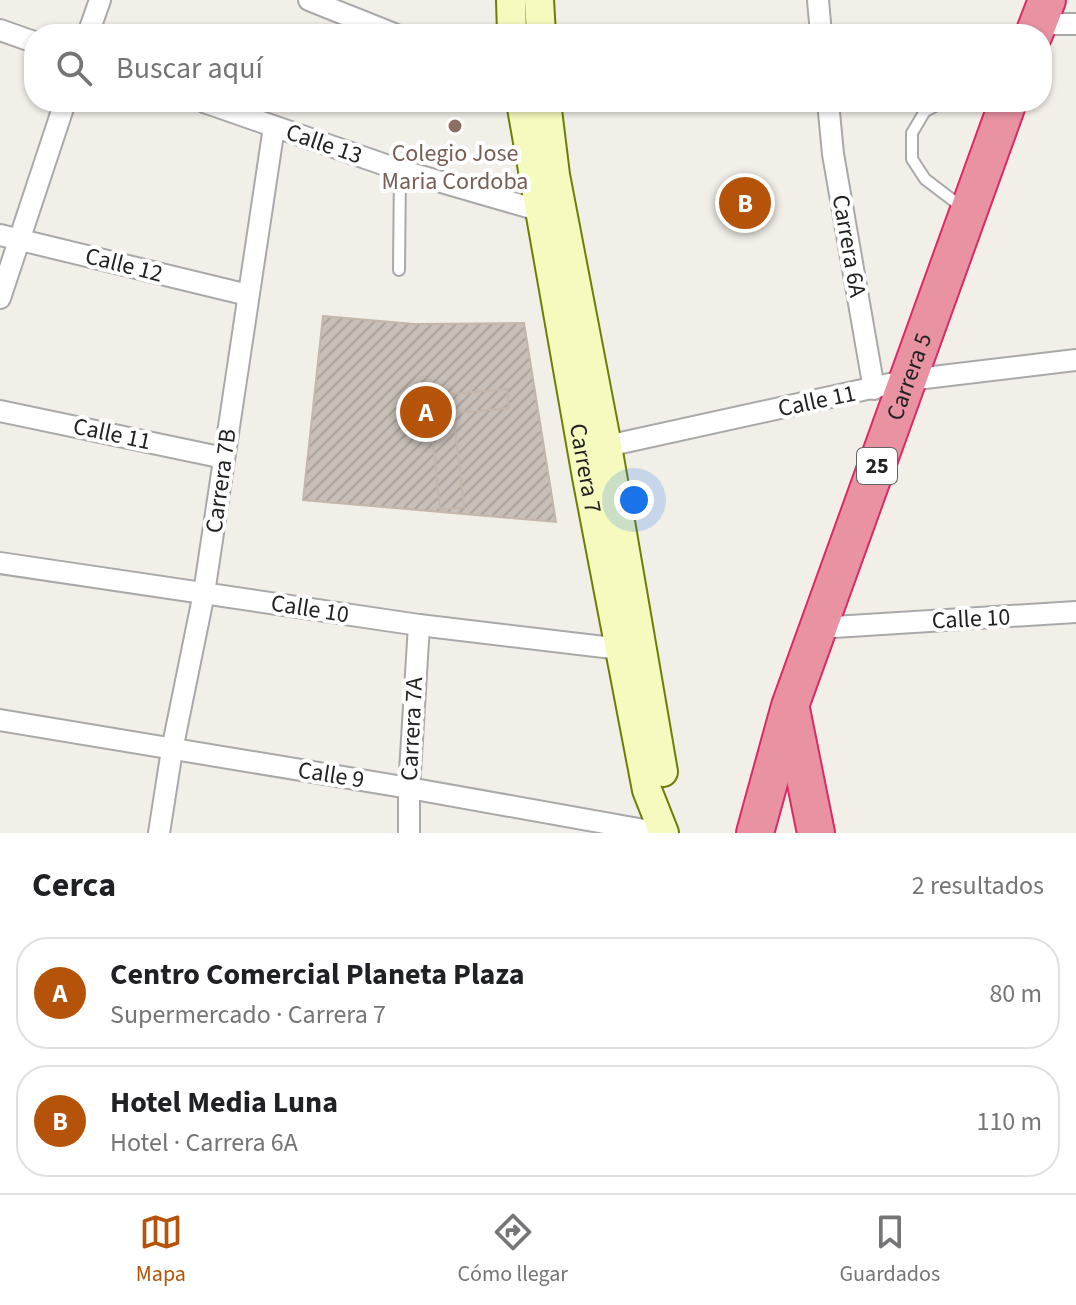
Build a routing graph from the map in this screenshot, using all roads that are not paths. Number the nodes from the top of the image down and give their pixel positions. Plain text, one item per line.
1 (100, 0) edge
2 (309, 0) edge
3 (511, 0) edge
4 (539, 0) edge
5 (818, 0) edge
6 (1040, 19) edge
7 (92, 24) edge
8 (369, 24) edge
9 (512, 24) edge
10 (540, 24) edge
11 (820, 24) edge
12 (1076, 24) edge
13 (0, 30) edge
14 (24, 38) edge
15 (61, 112) edge
16 (232, 112) edge
17 (523, 112) edge
18 (547, 112) edge
19 (829, 112) edge
20 (924, 112) edge
21 (1004, 112) edge
22 (274, 127) junction
23 (400, 170) junction
24 (538, 210) junction
25 (968, 211) junction
26 (9, 238) edge
27 (399, 270) dead end
28 (248, 295) junction
29 (0, 298) edge
30 (1076, 360) edge
31 (891, 384) junction
32 (0, 411) edge
33 (607, 446) junction
34 (224, 458) junction
35 (0, 563) edge
36 (204, 593) junction
37 (1076, 612) edge
38 (419, 625) junction
39 (818, 628) junction
40 (621, 649) junction
41 (790, 706) junction
42 (0, 720) edge
43 (172, 750) junction
44 (409, 788) junction
45 (159, 833) edge
46 (409, 833) edge
47 (663, 833) edge
48 (755, 833) edge
49 (816, 833) edge

1 - 7 street
2 - 8 street
3 - 9 main road
4 - 10 main road
5 - 11 street
6 - 12 street
13 - 14 street
15 - 26 street
16 - 22 street, Calle 13
17 - 24 main road, Carrera 7
18 - 33 main road, Carrera 7
19 - 31 street, Carrera 6A
20 - 25 lane
21 - 25 highway, Carrera 5 / 25
22 - 23 street, Calle 13
22 - 28 street, Carrera 7B
23 - 24 street, Calle 13
23 - 27 lane
24 - 40 main road, Carrera 7
25 - 31 highway, Carrera 5 / 25
26 - 28 street, Calle 12
26 - 29 street
28 - 34 street, Carrera 7B
30 - 31 street, Calle 11
31 - 33 street, Calle 11
31 - 39 highway, Carrera 5 / 25
32 - 34 street, Calle 11
33 - 47 main road, Carrera 7
34 - 36 street, Carrera 7B
35 - 36 street, Calle 10
36 - 38 street, Calle 10
36 - 43 street, Carrera 7B
37 - 39 street, Calle 10
38 - 40 street, Calle 10
38 - 44 street, Carrera 7A
39 - 41 highway, Carrera 5 / 25
40 - 47 main road, Carrera 7
41 - 48 highway, Carrera 5 / 25
41 - 49 highway
42 - 43 street, Calle 9
43 - 44 street, Calle 9
43 - 45 street, Carrera 7B
44 - 46 street, Carrera 7A
44 - 47 street, Calle 9

